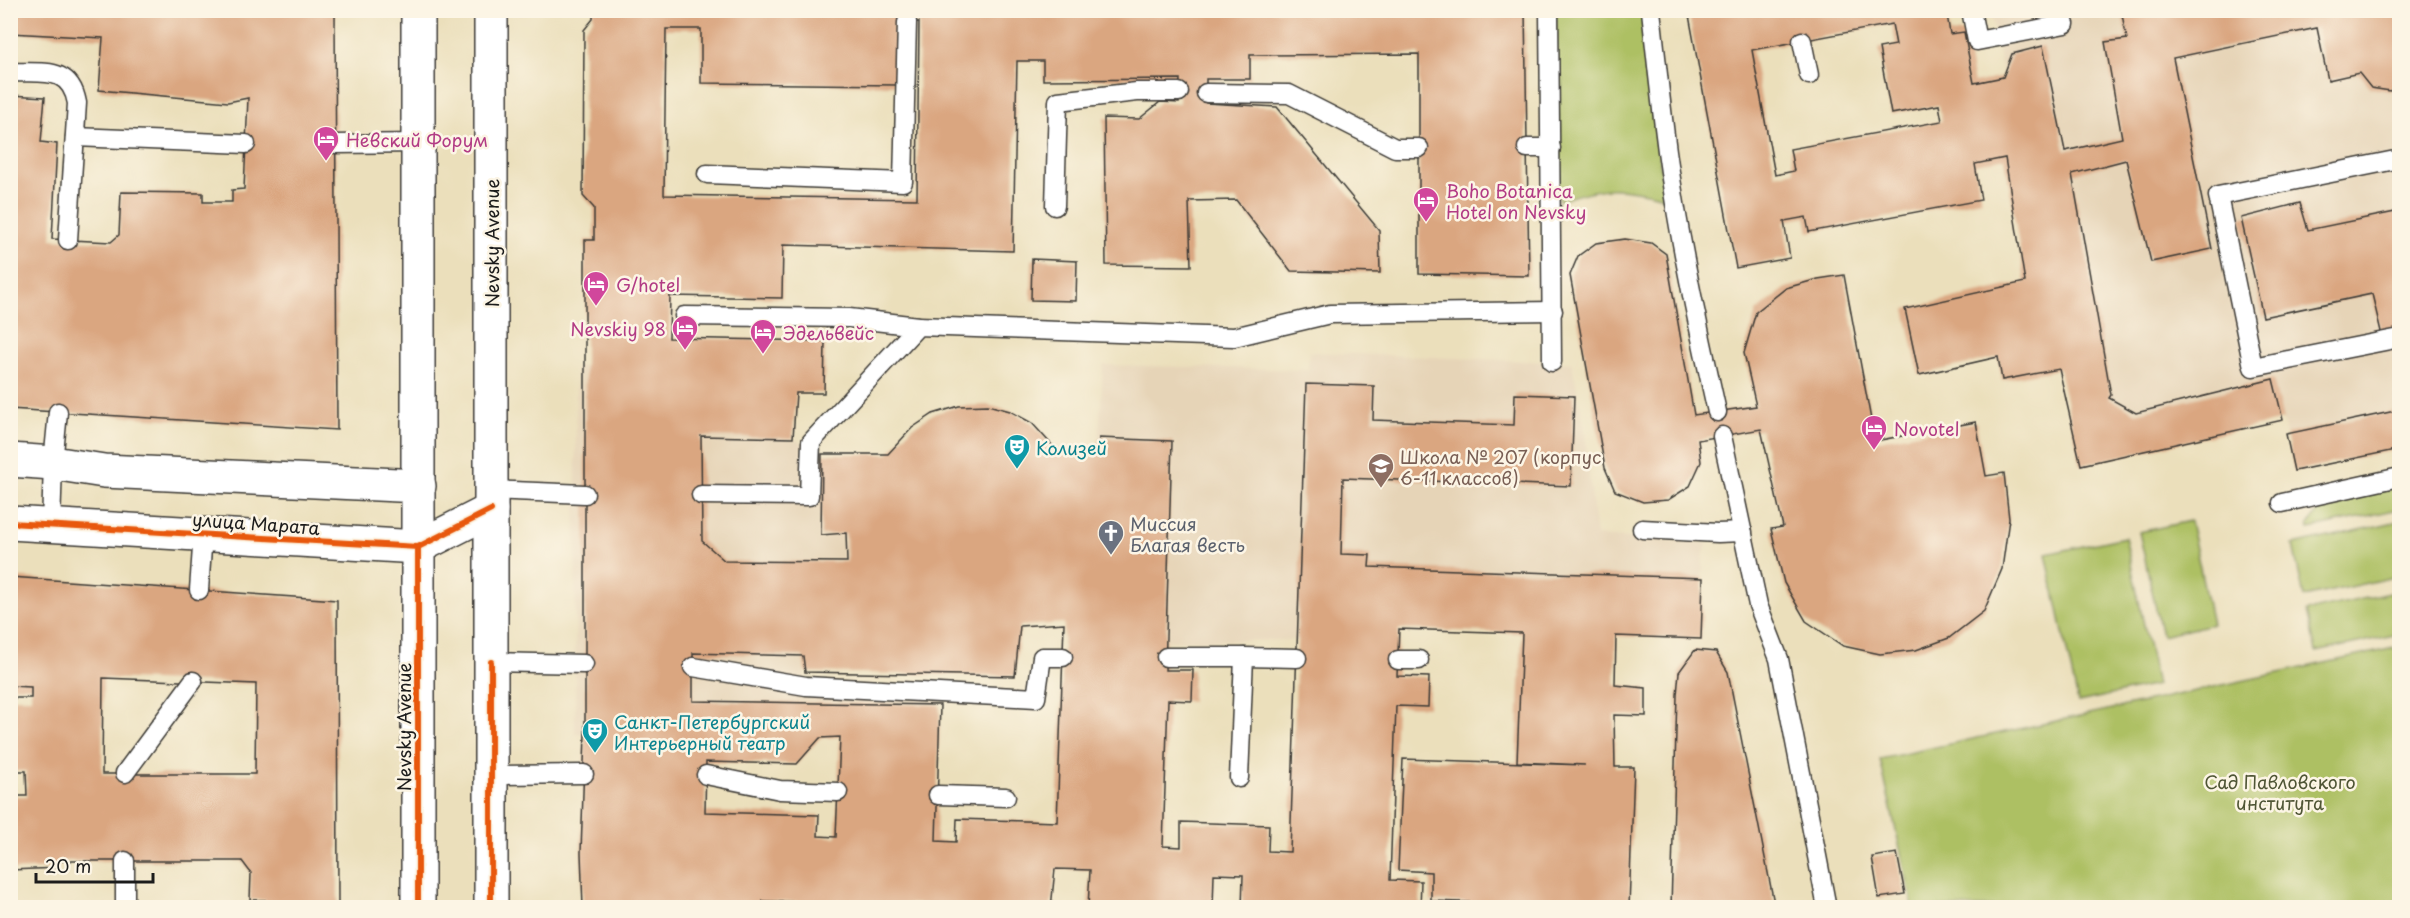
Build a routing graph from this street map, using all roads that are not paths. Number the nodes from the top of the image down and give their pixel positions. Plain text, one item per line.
1 (418, 10) edge
2 (491, 10) edge
3 (1548, 10) edge
4 (1651, 10) edge
5 (1971, 10) edge
6 (907, 22) dead end
7 (2065, 24) dead end
8 (1802, 41) dead end
9 (10, 72) edge
10 (1809, 75) dead end
11 (1214, 88) dead end
12 (1179, 92) dead end
13 (75, 137) junction
14 (418, 143) junction
15 (246, 144) dead end
16 (336, 144) dead end
17 (1419, 148) dead end
18 (1527, 148) dead end
19 (1551, 148) junction
20 (2400, 159) edge
21 (707, 174) dead end
22 (1055, 206) dead end
23 (68, 240) dead end
24 (1553, 311) junction
25 (684, 316) dead end
26 (918, 326) junction
27 (2400, 338) edge
28 (1552, 362) dead end
29 (58, 412) dead end
30 (1717, 412) dead end
31 (1722, 436) dead end
32 (10, 460) edge
33 (53, 463) junction
34 (2400, 477) edge
35 (418, 486) junction
36 (585, 494) dead end
37 (701, 495) dead end
38 (491, 500) junction
39 (2282, 503) dead end
40 (10, 523) edge
41 (51, 526) junction
42 (1642, 529) dead end
43 (1743, 532) junction
44 (203, 534) junction
45 (418, 548) junction
46 (199, 590) dead end
47 (1063, 657) dead end
48 (1166, 657) dead end
49 (1244, 657) junction
50 (1297, 658) dead end
51 (1398, 660) dead end
52 (1419, 660) dead end
53 (491, 662) junction
54 (584, 664) dead end
55 (693, 667) dead end
56 (194, 681) dead end
57 (125, 773) dead end
58 (584, 774) dead end
59 (491, 775) junction
60 (706, 775) dead end
61 (1239, 778) dead end
62 (838, 792) dead end
63 (938, 795) dead end
64 (1006, 797) dead end
65 (125, 861) dead end
66 (125, 908) edge
67 (418, 908) edge
68 (491, 908) edge
69 (1827, 908) edge

1 - 14 main road, Nevsky Avenue
2 - 38 main road, Nevsky Avenue
3 - 19 lane
4 - 30 lane
5 - 7 lane
6 - 21 lane
8 - 10 lane
9 - 13 lane
11 - 17 lane
12 - 22 lane
13 - 15 lane
13 - 23 lane
14 - 16 lane
14 - 35 main road, Nevsky Avenue
18 - 19 lane
19 - 24 lane
20 - 27 lane
24 - 26 lane
24 - 28 lane
25 - 26 lane
26 - 37 lane
29 - 33 lane
31 - 43 lane
32 - 33 main road
33 - 35 main road
33 - 41 lane
34 - 39 lane
35 - 45 main road, Nevsky Avenue
36 - 38 lane
38 - 45 main road
38 - 53 main road, Nevsky Avenue
40 - 41 main road, улица Марата
41 - 44 main road, улица Марата
42 - 43 lane
43 - 69 lane
44 - 45 main road, улица Марата
44 - 46 lane
45 - 67 main road, Nevsky Avenue
47 - 55 lane
48 - 49 lane
49 - 50 lane
49 - 61 lane
51 - 52 lane
53 - 54 lane
53 - 59 main road, Nevsky Avenue
56 - 57 lane
58 - 59 lane
59 - 68 main road, Nevsky Avenue
60 - 62 lane
63 - 64 lane
65 - 66 lane

